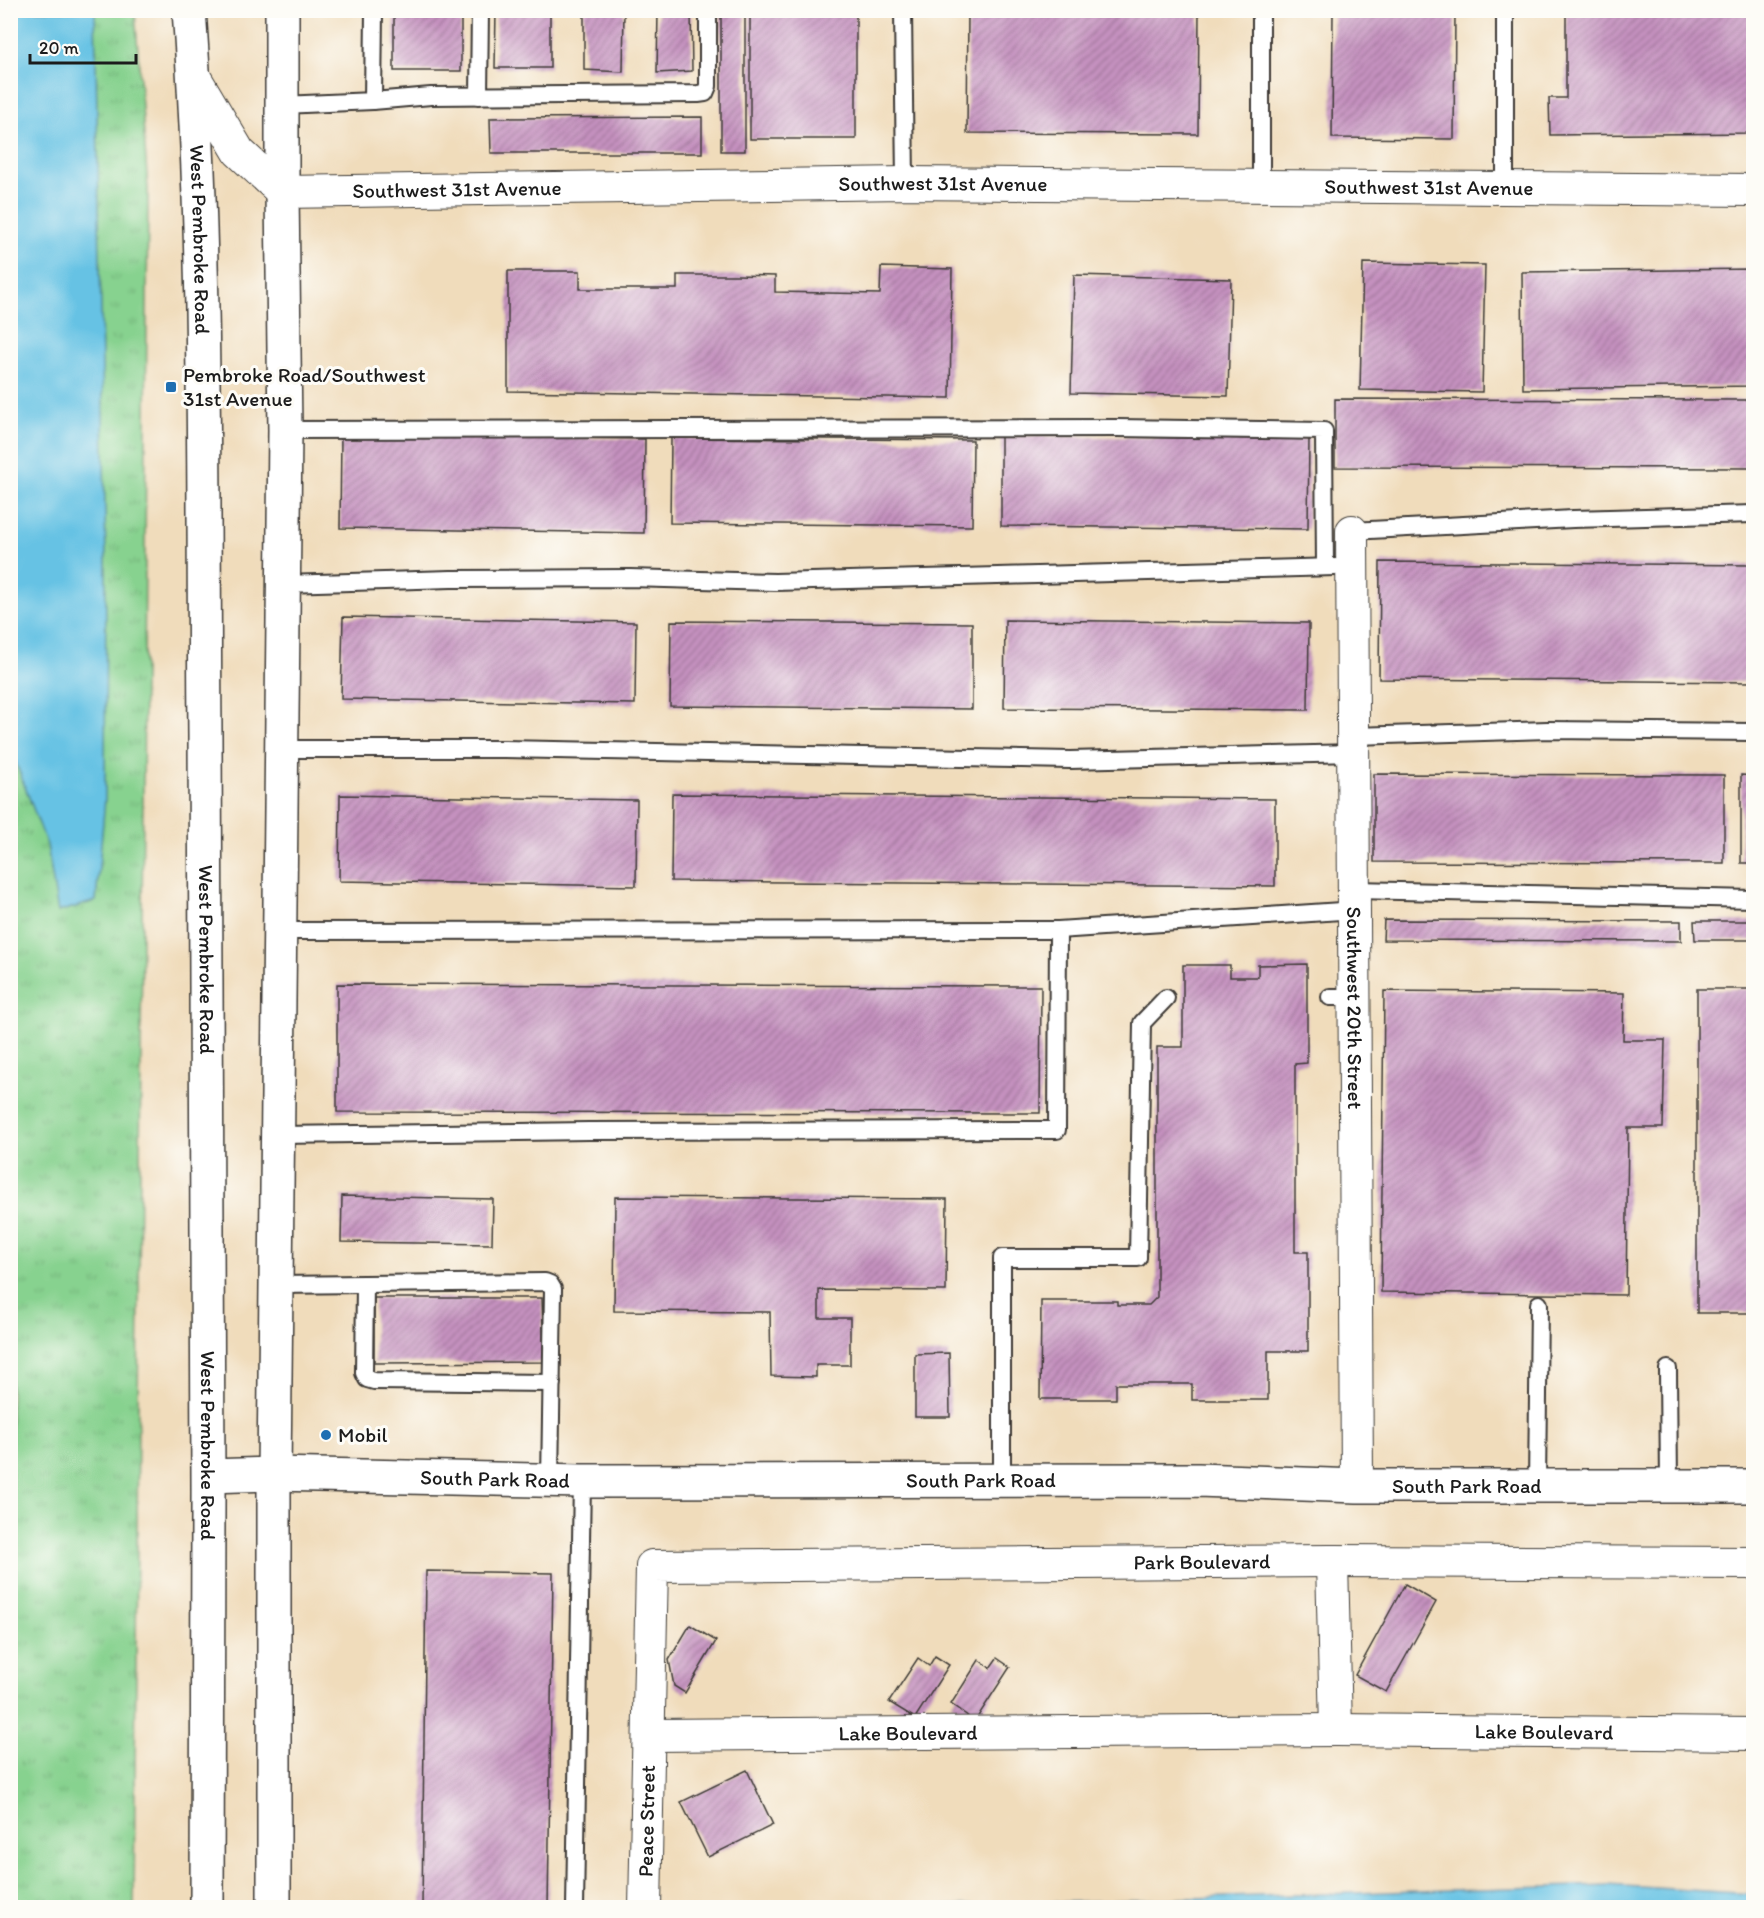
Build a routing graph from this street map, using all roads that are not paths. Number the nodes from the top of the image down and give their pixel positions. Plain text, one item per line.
1 (189, 10) edge
2 (282, 10) edge
3 (374, 10) edge
4 (480, 10) edge
5 (708, 10) edge
6 (903, 10) edge
7 (1261, 10) edge
8 (1505, 10) edge
9 (194, 76) junction
10 (479, 96) junction
11 (374, 101) junction
12 (282, 105) junction
13 (905, 183) junction
14 (1261, 185) junction
15 (1505, 188) junction
16 (1754, 190) edge
17 (282, 192) junction
18 (285, 429) junction
19 (1754, 514) edge
20 (1352, 531) joint
21 (1339, 567) junction
22 (284, 584) junction
23 (1754, 732) edge
24 (1354, 744) junction
25 (282, 748) junction
26 (1754, 899) edge
27 (1355, 900) junction
28 (1059, 930) junction
29 (280, 931) junction
30 (1166, 998) dead end
31 (277, 1135) junction
32 (365, 1284) junction
33 (276, 1285) junction
34 (1539, 1304) dead end
35 (1668, 1369) dead end
36 (552, 1383) junction
37 (274, 1474) junction
38 (209, 1476) junction
39 (1002, 1480) junction
40 (566, 1481) junction
41 (1537, 1485) junction
42 (1357, 1486) junction
43 (1669, 1486) junction
44 (1754, 1486) edge
45 (1332, 1562) junction
46 (1754, 1563) edge
47 (1336, 1730) junction
48 (1754, 1734) edge
49 (650, 1735) junction
50 (207, 1908) edge
51 (274, 1908) edge
52 (575, 1908) edge
53 (645, 1908) edge

1 - 9 main road, West Pembroke Road
2 - 12 main road
3 - 11 lane
4 - 10 lane
5 - 10 lane
6 - 13 lane
7 - 14 lane
8 - 15 lane
9 - 17 street
9 - 38 main road, West Pembroke Road
10 - 11 lane
11 - 12 lane
12 - 17 main road
13 - 14 street, Southwest 31st Avenue
13 - 17 street, Southwest 31st Avenue
14 - 15 street, Southwest 31st Avenue
15 - 16 street, Southwest 31st Avenue
17 - 18 main road
18 - 21 lane
18 - 22 main road
19 - 20 lane
20 - 21 street, Southwest 20th Street
21 - 22 lane
21 - 24 street, Southwest 20th Street
22 - 25 main road
23 - 24 lane
24 - 25 lane
24 - 27 street, Southwest 20th Street
25 - 29 main road
26 - 27 lane
27 - 28 lane
27 - 42 street, Southwest 20th Street
28 - 29 lane
28 - 31 lane
29 - 31 main road
30 - 39 lane
31 - 33 main road
32 - 33 lane
32 - 36 lane
32 - 36 lane
33 - 37 main road
34 - 41 lane
35 - 43 lane
36 - 40 lane
37 - 38 main road, South Park Road
37 - 40 main road, South Park Road
37 - 51 main road
38 - 50 main road, West Pembroke Road
39 - 40 main road, South Park Road
39 - 42 main road, South Park Road
40 - 52 lane
41 - 42 main road, South Park Road
41 - 43 main road, South Park Road
43 - 44 main road, South Park Road
45 - 46 street, Park Boulevard
45 - 47 street
45 - 49 street, Park Boulevard
47 - 48 street, Lake Boulevard
47 - 49 street, Lake Boulevard
49 - 53 street, Peace Street

